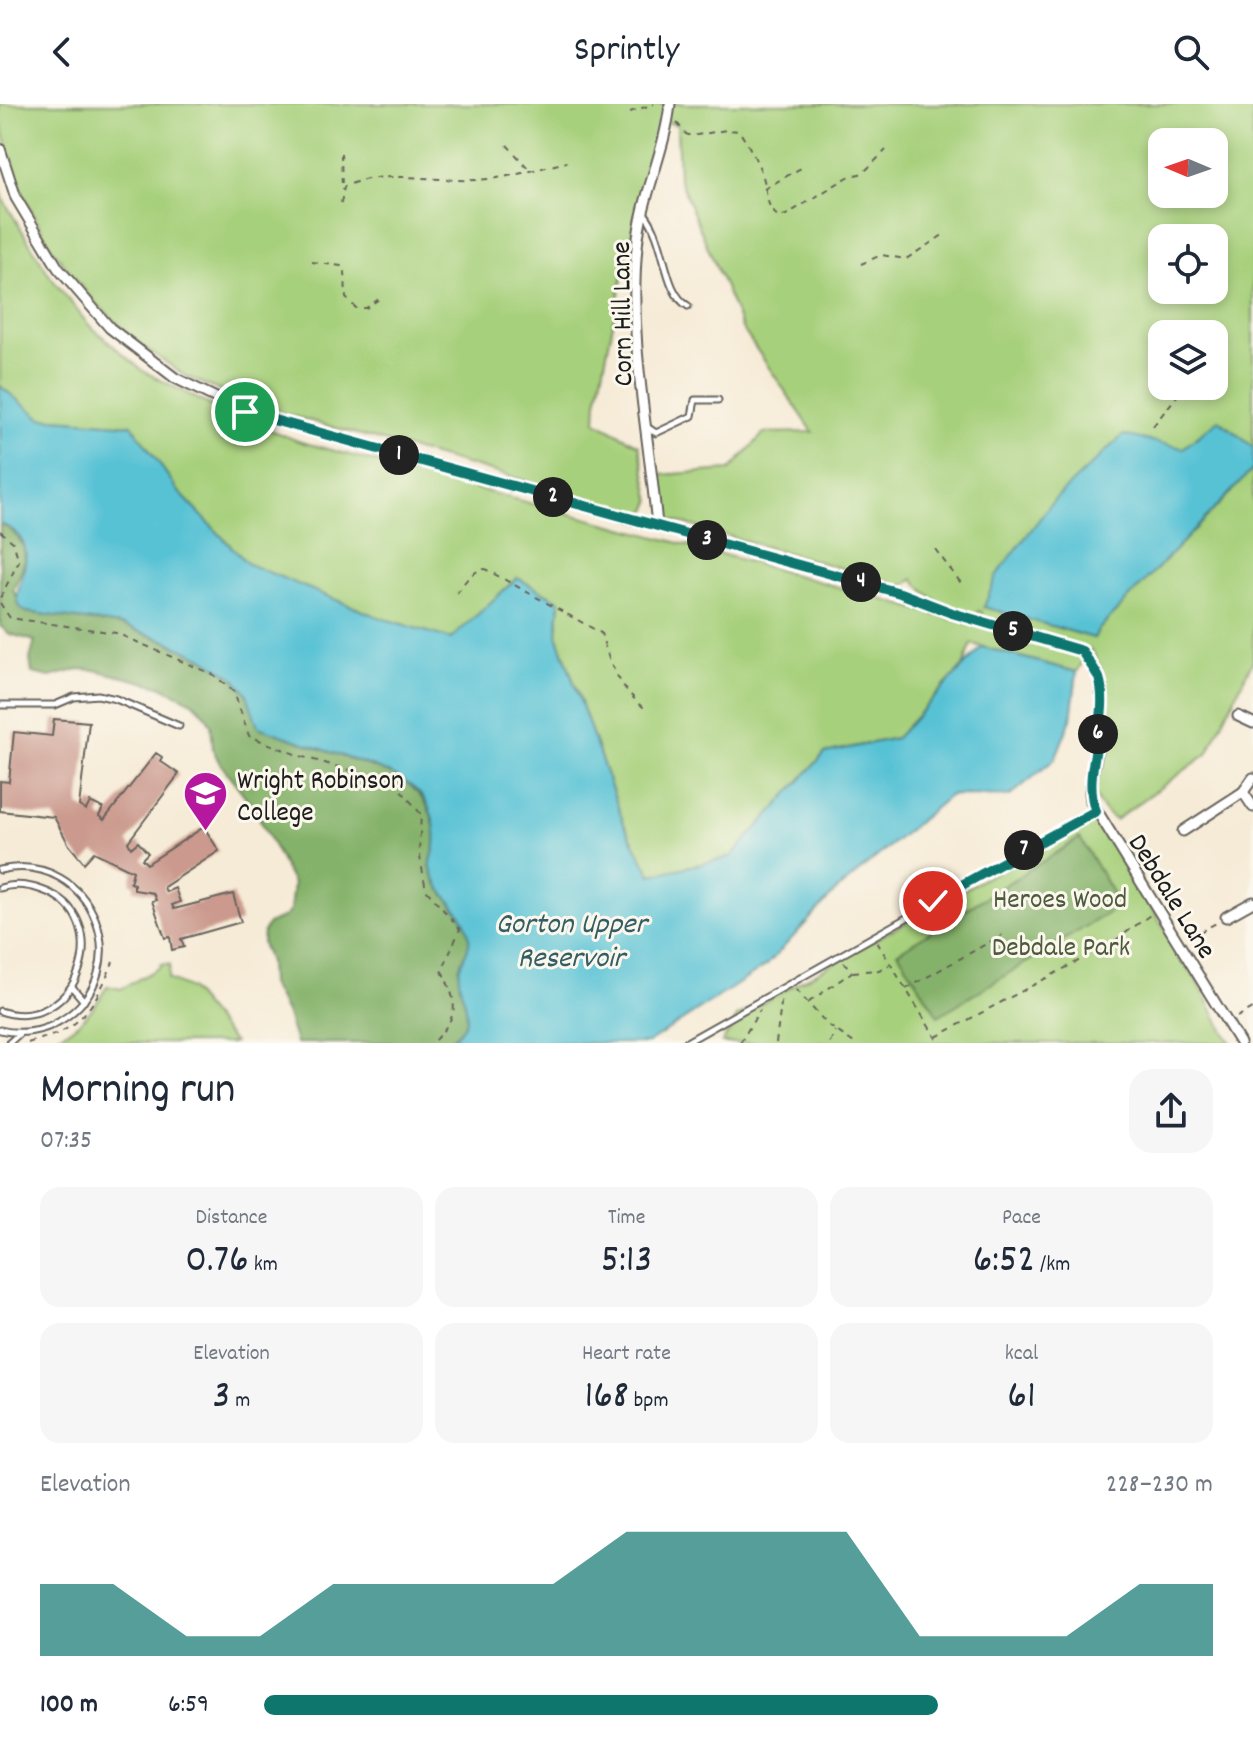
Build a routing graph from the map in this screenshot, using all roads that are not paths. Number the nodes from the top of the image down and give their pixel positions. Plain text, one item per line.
1 (669, 106) edge
2 (0, 149) edge
3 (643, 213) junction
4 (688, 306) dead end
5 (718, 400) dead end
6 (646, 426) junction
7 (657, 526) junction
8 (0, 705) edge
9 (1238, 716) dead end
10 (1253, 723) edge
11 (179, 726) dead end
12 (1253, 778) edge
13 (1243, 792) junction
14 (1253, 807) edge
15 (1096, 811) junction
16 (1183, 831) dead end
17 (0, 870) edge
18 (918, 878) dead end
19 (0, 888) edge
20 (933, 901) junction
21 (1253, 902) edge
22 (1226, 917) road end
23 (72, 987) junction
24 (84, 1001) junction
25 (0, 1011) edge
26 (0, 1030) edge
27 (21, 1033) junction
28 (9, 1043) edge
29 (685, 1043) edge
30 (1240, 1043) edge

1 - 3 street, Corn Hill Lane
2 - 7 street
3 - 4 lane
3 - 6 street, Corn Hill Lane
5 - 6 lane
6 - 7 street, Corn Hill Lane
7 - 15 street
8 - 11 lane
9 - 10 street
12 - 13 street
13 - 14 street
13 - 16 street
15 - 20 lane
15 - 30 street, Debdale Lane
17 - 24 lane
18 - 20 lane
19 - 23 lane
20 - 29 lane
21 - 22 street
23 - 24 lane
23 - 25 lane
24 - 27 lane
26 - 27 lane
27 - 28 lane

